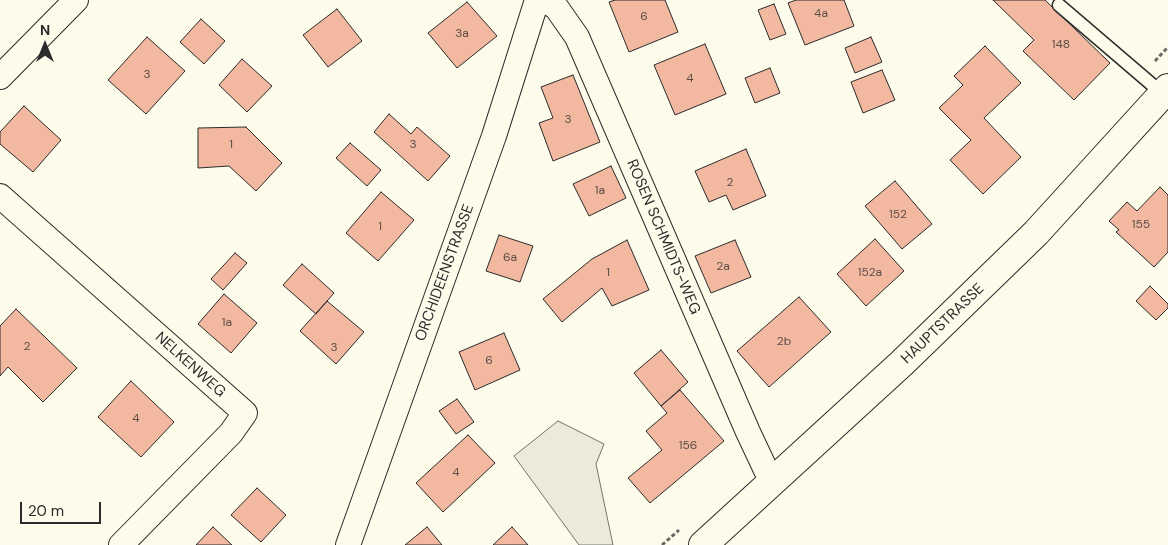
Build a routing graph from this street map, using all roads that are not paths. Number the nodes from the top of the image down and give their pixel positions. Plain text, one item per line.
1 (76, 0) edge
2 (536, 0) edge
3 (543, 0) edge
4 (1059, 5) dead end
5 (0, 76) edge
6 (1165, 91) edge
7 (0, 196) edge
8 (772, 483) junction
9 (122, 545) edge
10 (348, 545) edge
11 (703, 545) edge

1 - 5 street
2 - 10 street, ORCHIDEENSTRASSE
3 - 8 street, ROSEN SCHMIDTS-WEG
4 - 6 lane
6 - 8 main road, HAUPTSTRASSE
7 - 9 street, NELKENWEG
8 - 11 main road, HAUPTSTRASSE

